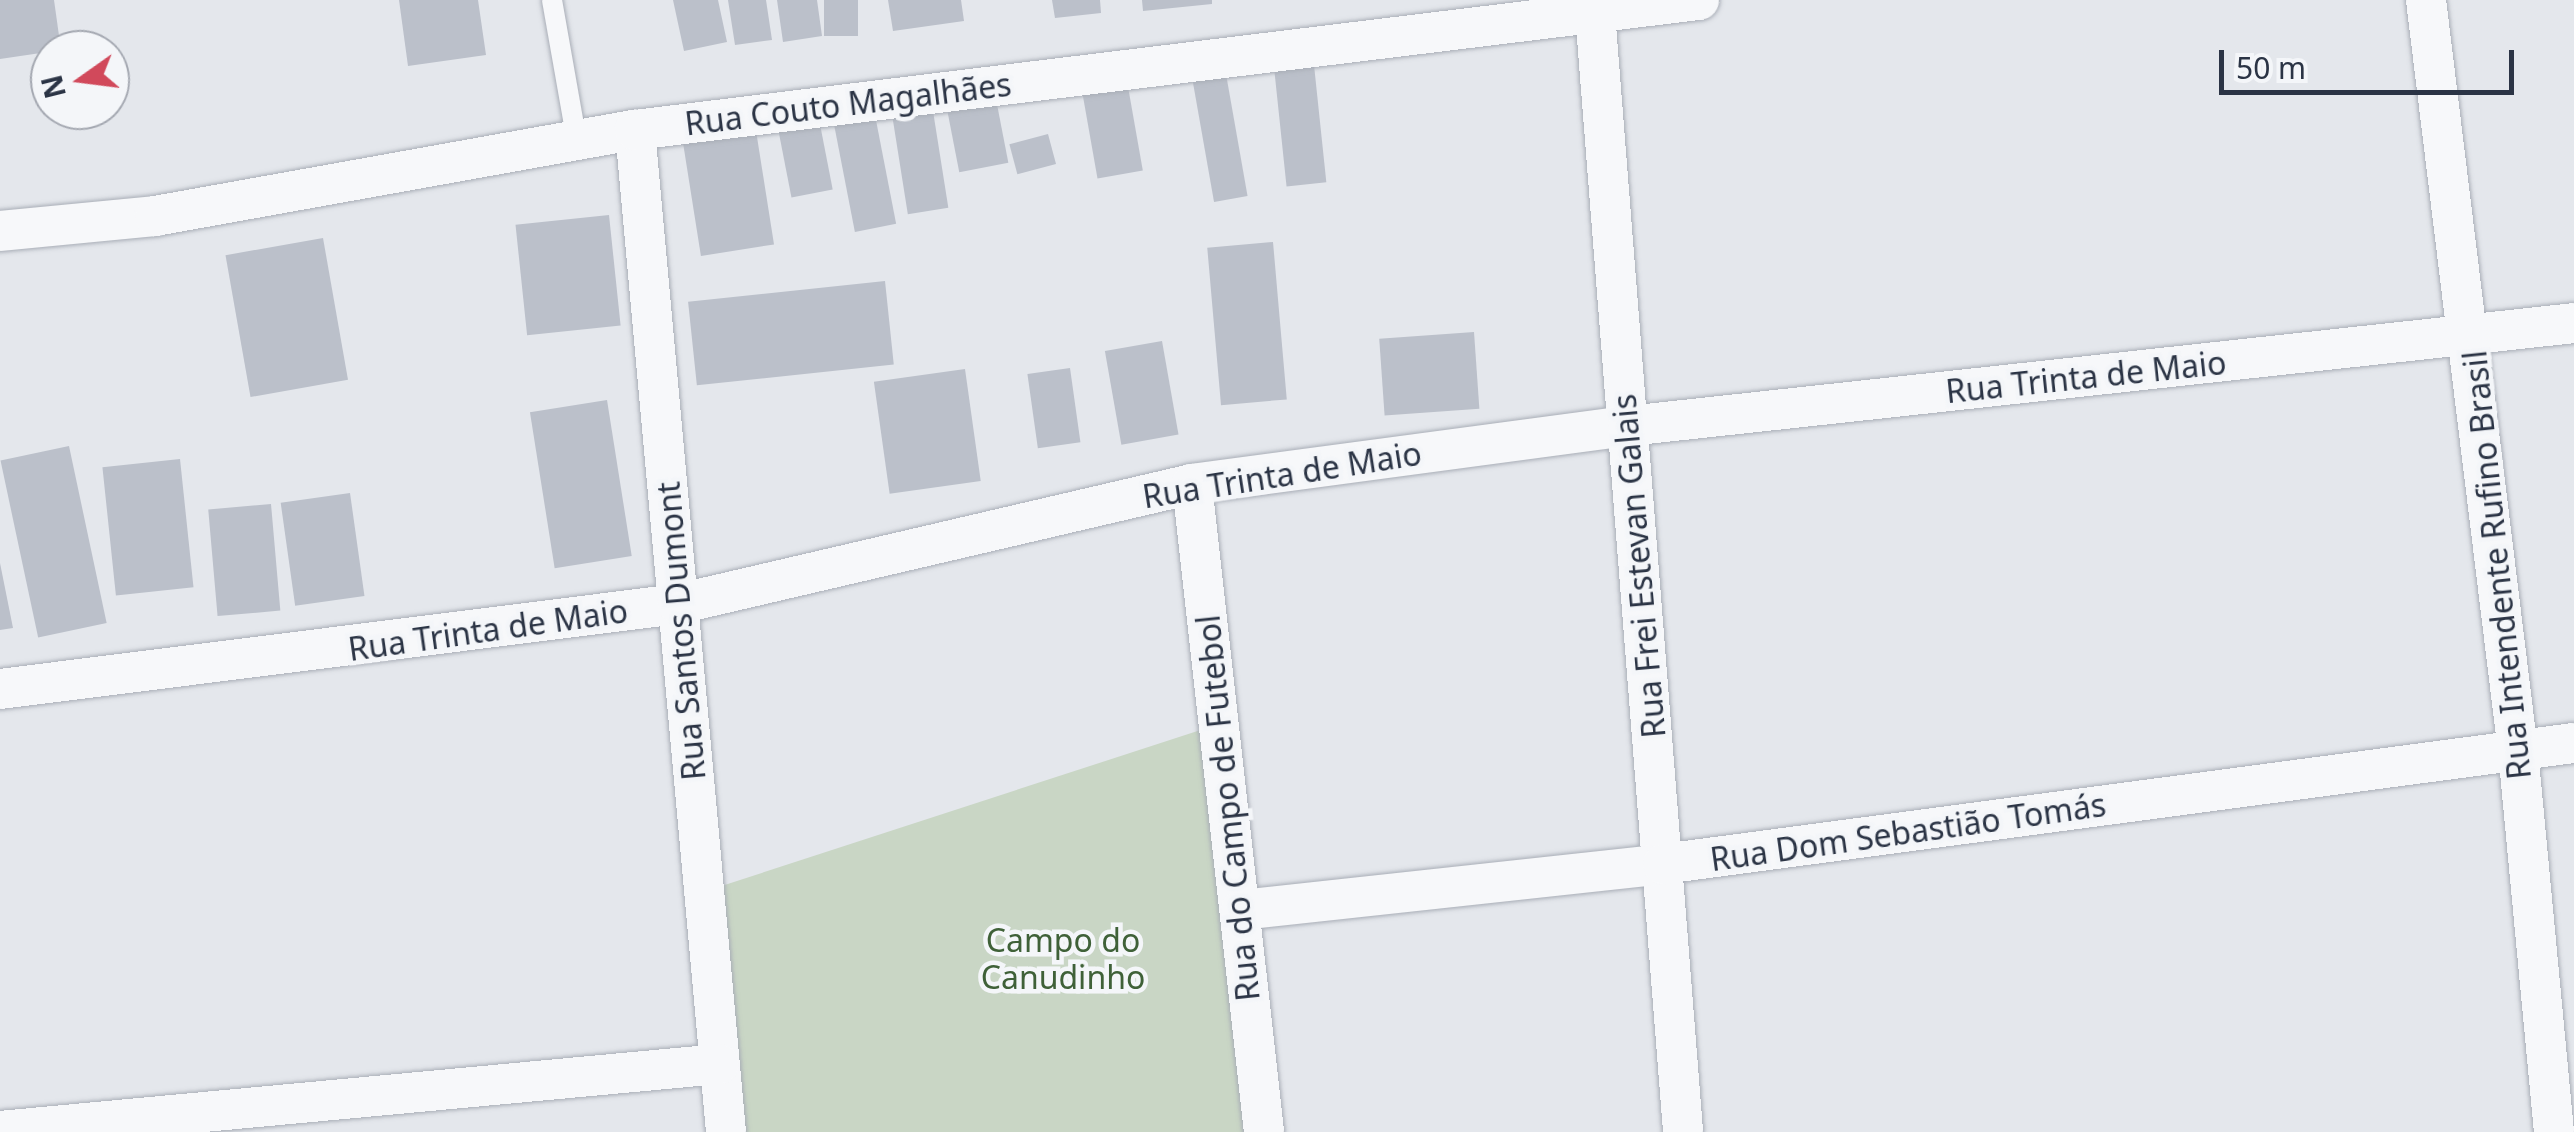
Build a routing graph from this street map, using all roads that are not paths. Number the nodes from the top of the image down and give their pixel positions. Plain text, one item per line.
1 (552, 0) edge
2 (1700, 0) edge
3 (2426, 0) edge
4 (1594, 6) edge
5 (636, 130) junction
6 (577, 142) junction
7 (0, 232) edge
8 (2574, 323) edge
9 (2471, 337) junction
10 (1628, 426) junction
11 (1192, 484) junction
12 (678, 604) junction
13 (0, 689) edge
14 (2574, 743) edge
15 (2518, 751) junction
16 (1664, 864) junction
17 (1240, 910) junction
18 (719, 1064) junction
19 (0, 1131) edge
20 (726, 1132) edge
21 (1264, 1132) edge
22 (1683, 1132) edge
23 (2554, 1132) edge

1 - 6 lane
2 - 4 street, Rua Couto Magalhães
3 - 9 street, Rua Intendente Rufino Brasil
4 - 5 street, Rua Couto Magalhães
4 - 10 street, Rua Frei Estevan Galais
5 - 6 street, Rua Couto Magalhães
5 - 12 street, Rua Santos Dumont
6 - 7 street, Rua Couto Magalhães
8 - 9 street, Rua Trinta de Maio
9 - 10 street, Rua Trinta de Maio
9 - 15 street, Rua Intendente Rufino Brasil
10 - 11 street, Rua Trinta de Maio
10 - 16 street, Rua Frei Estevan Galais
11 - 12 street, Rua Trinta de Maio
11 - 17 street, Rua do Campo de Futebol
12 - 13 street, Rua Trinta de Maio
12 - 18 street, Rua Santos Dumont
14 - 15 street, Rua Dom Sebastião Tomás
15 - 16 street, Rua Dom Sebastião Tomás
15 - 23 street, Rua Intendente Rufino Brasil
16 - 17 street, Rua Dom Sebastião Tomás
16 - 22 street, Rua Frei Estevan Galais
17 - 21 street, Rua do Campo de Futebol
18 - 19 street
18 - 20 street, Rua Santos Dumont

